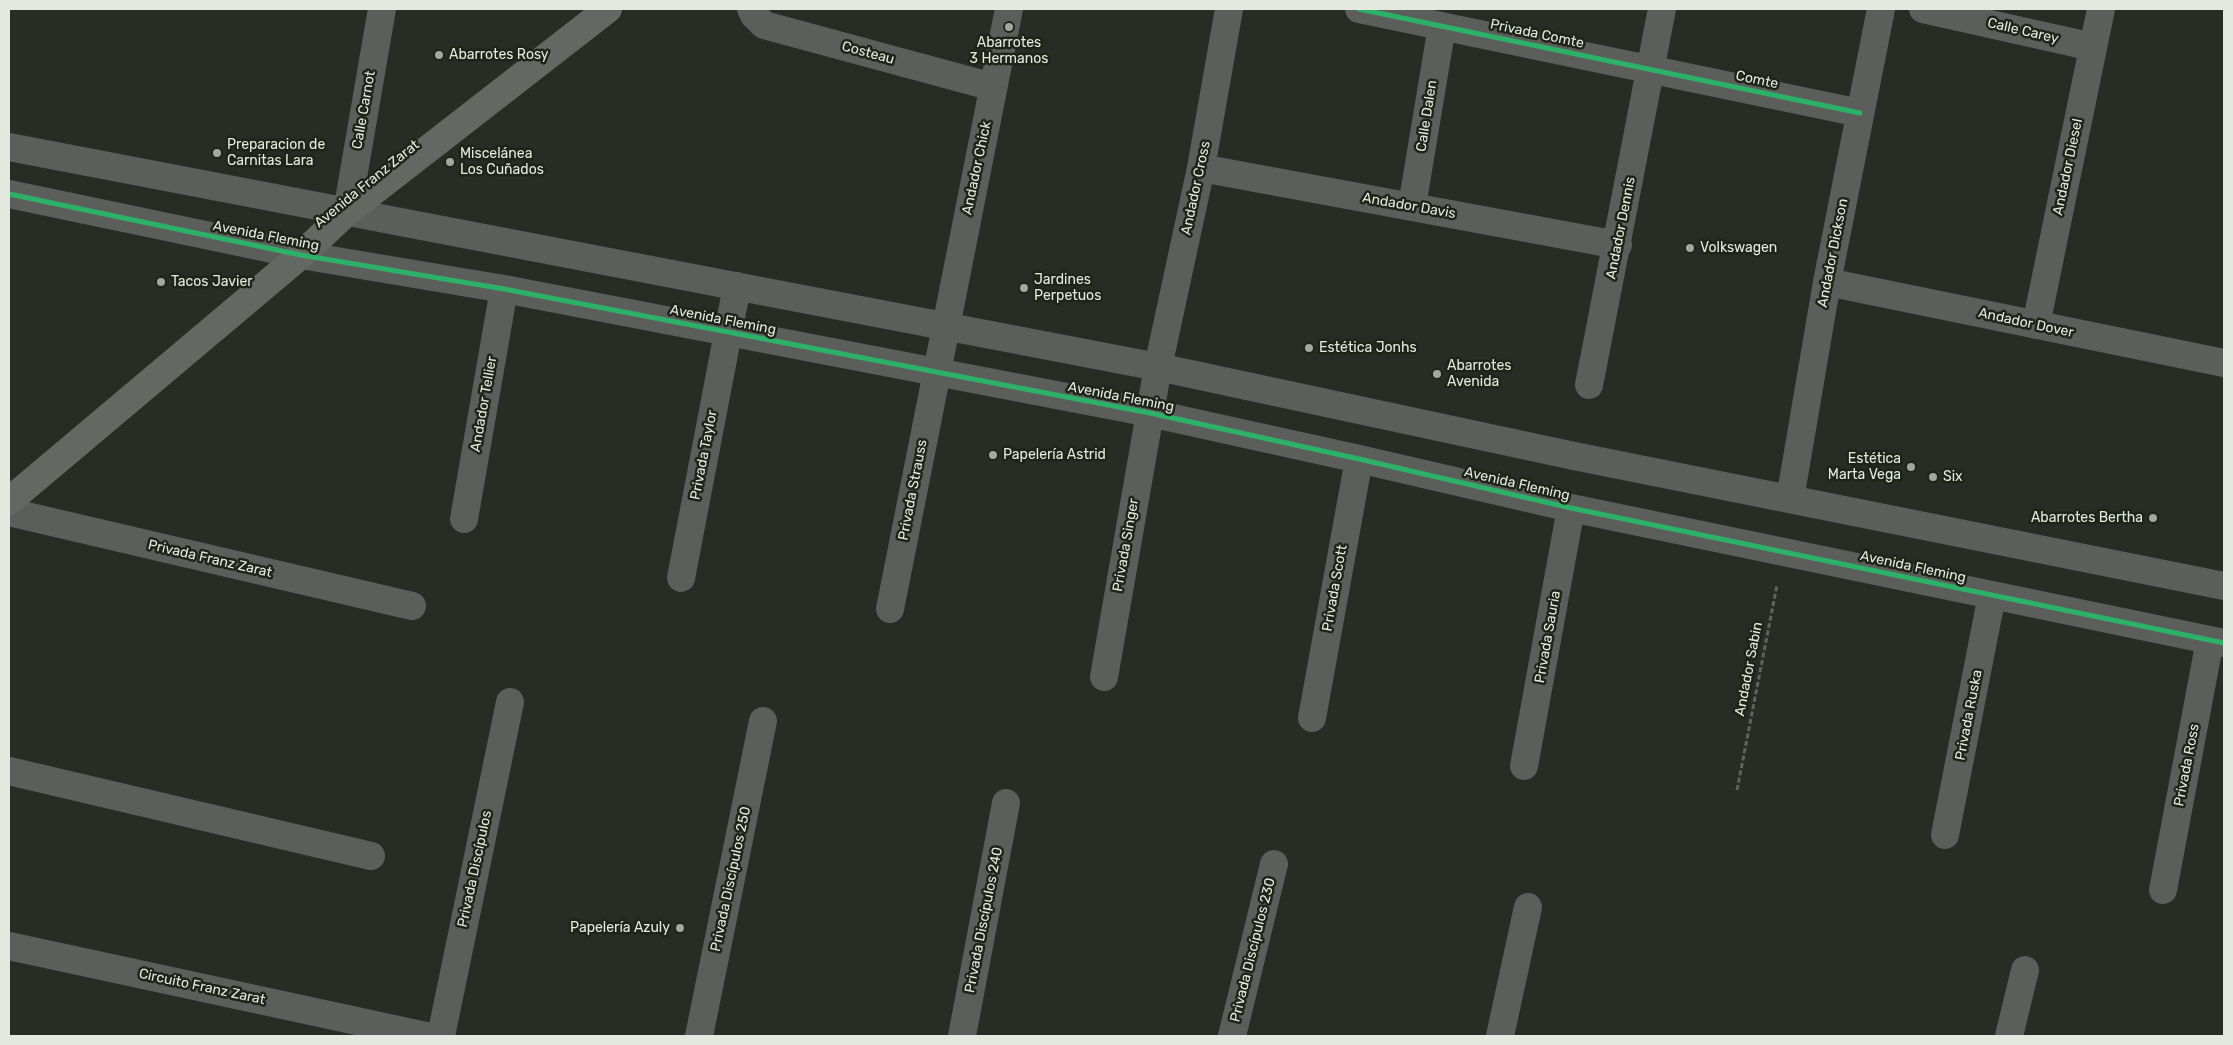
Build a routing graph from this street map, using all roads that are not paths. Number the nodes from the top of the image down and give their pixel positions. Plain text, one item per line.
1 (382, 9) edge
2 (608, 9) edge
3 (751, 9) edge
4 (1009, 9) edge
5 (1229, 9) edge
6 (1359, 9) edge
7 (1662, 9) edge
8 (1881, 9) edge
9 (1923, 9) edge
10 (2101, 9) edge
11 (1415, 14) edge
12 (1442, 26) junction
13 (2093, 46) junction
14 (1650, 70) junction
15 (993, 87) junction
16 (1860, 113) junction
17 (9, 148) edge
18 (1201, 168) junction
19 (9, 194) edge
20 (1412, 206) junction
21 (346, 212) junction
22 (1618, 245) junction
23 (300, 255) junction
24 (1827, 282) junction
25 (736, 286) junction
26 (504, 288) junction
27 (2036, 325) junction
28 (945, 326) junction
29 (727, 332) junction
30 (2224, 364) edge
31 (1158, 367) junction
32 (937, 372) junction
33 (1589, 386) dead end
34 (1150, 413) junction
35 (1359, 459) junction
36 (1790, 499) junction
37 (9, 501) edge
38 (1571, 508) junction
39 (9, 512) edge
40 (464, 520) dead end
41 (681, 578) dead end
42 (2224, 586) edge
43 (1992, 595) junction
44 (412, 606) dead end
45 (890, 609) dead end
46 (2217, 641) edge
47 (1104, 677) dead end
48 (510, 702) dead end
49 (1312, 718) dead end
50 (763, 721) dead end
51 (1524, 766) dead end
52 (9, 772) edge
53 (1006, 804) dead end
54 (1945, 835) dead end
55 (371, 856) dead end
56 (1274, 864) dead end
57 (2163, 890) dead end
58 (1528, 907) dead end
59 (9, 946) edge
60 (2025, 970) dead end
61 (394, 1033) edge
62 (426, 1036) edge
63 (441, 1036) edge
64 (699, 1036) edge
65 (962, 1036) edge
66 (1232, 1036) edge
67 (1500, 1036) edge
68 (2009, 1036) edge

1 - 21 street, Calle Carnot
2 - 21 main road, Avenida Franz Zarat
3 - 15 street, Costeau
4 - 15 street, Andador Chick
5 - 18 street, Andador Cross
6 - 11 street, Privada Comte
7 - 14 street, Andador Dennis
8 - 16 street, Andador Dickson
9 - 13 street, Calle Carey
10 - 13 street, Andador Diesel
11 - 12 street, Privada Comte
12 - 14 street, Privada Comte
12 - 20 street, Calle Dalen
13 - 27 street, Andador Diesel
14 - 16 street, Comte
14 - 22 street, Andador Dennis
15 - 28 street, Andador Chick
16 - 24 street, Andador Dickson
17 - 21 street
18 - 20 street, Andador Davis
18 - 31 street, Andador Cross
19 - 23 street, Avenida Fleming
20 - 22 street, Andador Davis
21 - 23 main road, Avenida Franz Zarat
21 - 25 street
22 - 33 street, Andador Dennis
23 - 26 street, Avenida Fleming
23 - 37 main road, Avenida Franz Zarat
24 - 27 street, Andador Dover
24 - 36 street, Andador Dickson
25 - 28 street
25 - 29 street, Privada Taylor
26 - 29 street, Avenida Fleming
26 - 40 street, Andador Tellier
27 - 30 street, Andador Dover
28 - 31 street
28 - 32 street, Andador Chick
29 - 32 street, Avenida Fleming
29 - 41 street, Privada Taylor
31 - 34 street, Andador Cross
31 - 36 street
32 - 34 street, Avenida Fleming
32 - 45 street, Privada Strauss
34 - 35 street, Avenida Fleming
34 - 47 street, Privada Singer
35 - 38 street, Avenida Fleming
35 - 49 street, Privada Scott
36 - 42 street
38 - 43 street, Avenida Fleming
38 - 51 street, Privada Sauria
39 - 44 street, Privada Franz Zarat
43 - 46 street, Avenida Fleming
43 - 54 street, Privada Ruska
46 - 57 street, Privada Ross
48 - 63 street, Privada Discípulos
50 - 64 street, Privada Discípulos 250
52 - 55 street
53 - 65 street, Privada Discípulos 240
56 - 66 street, Privada Discípulos 230
58 - 67 street
59 - 61 street, Circuito Franz Zarat
60 - 68 street
61 - 62 street, Circuito Franz Zarat

